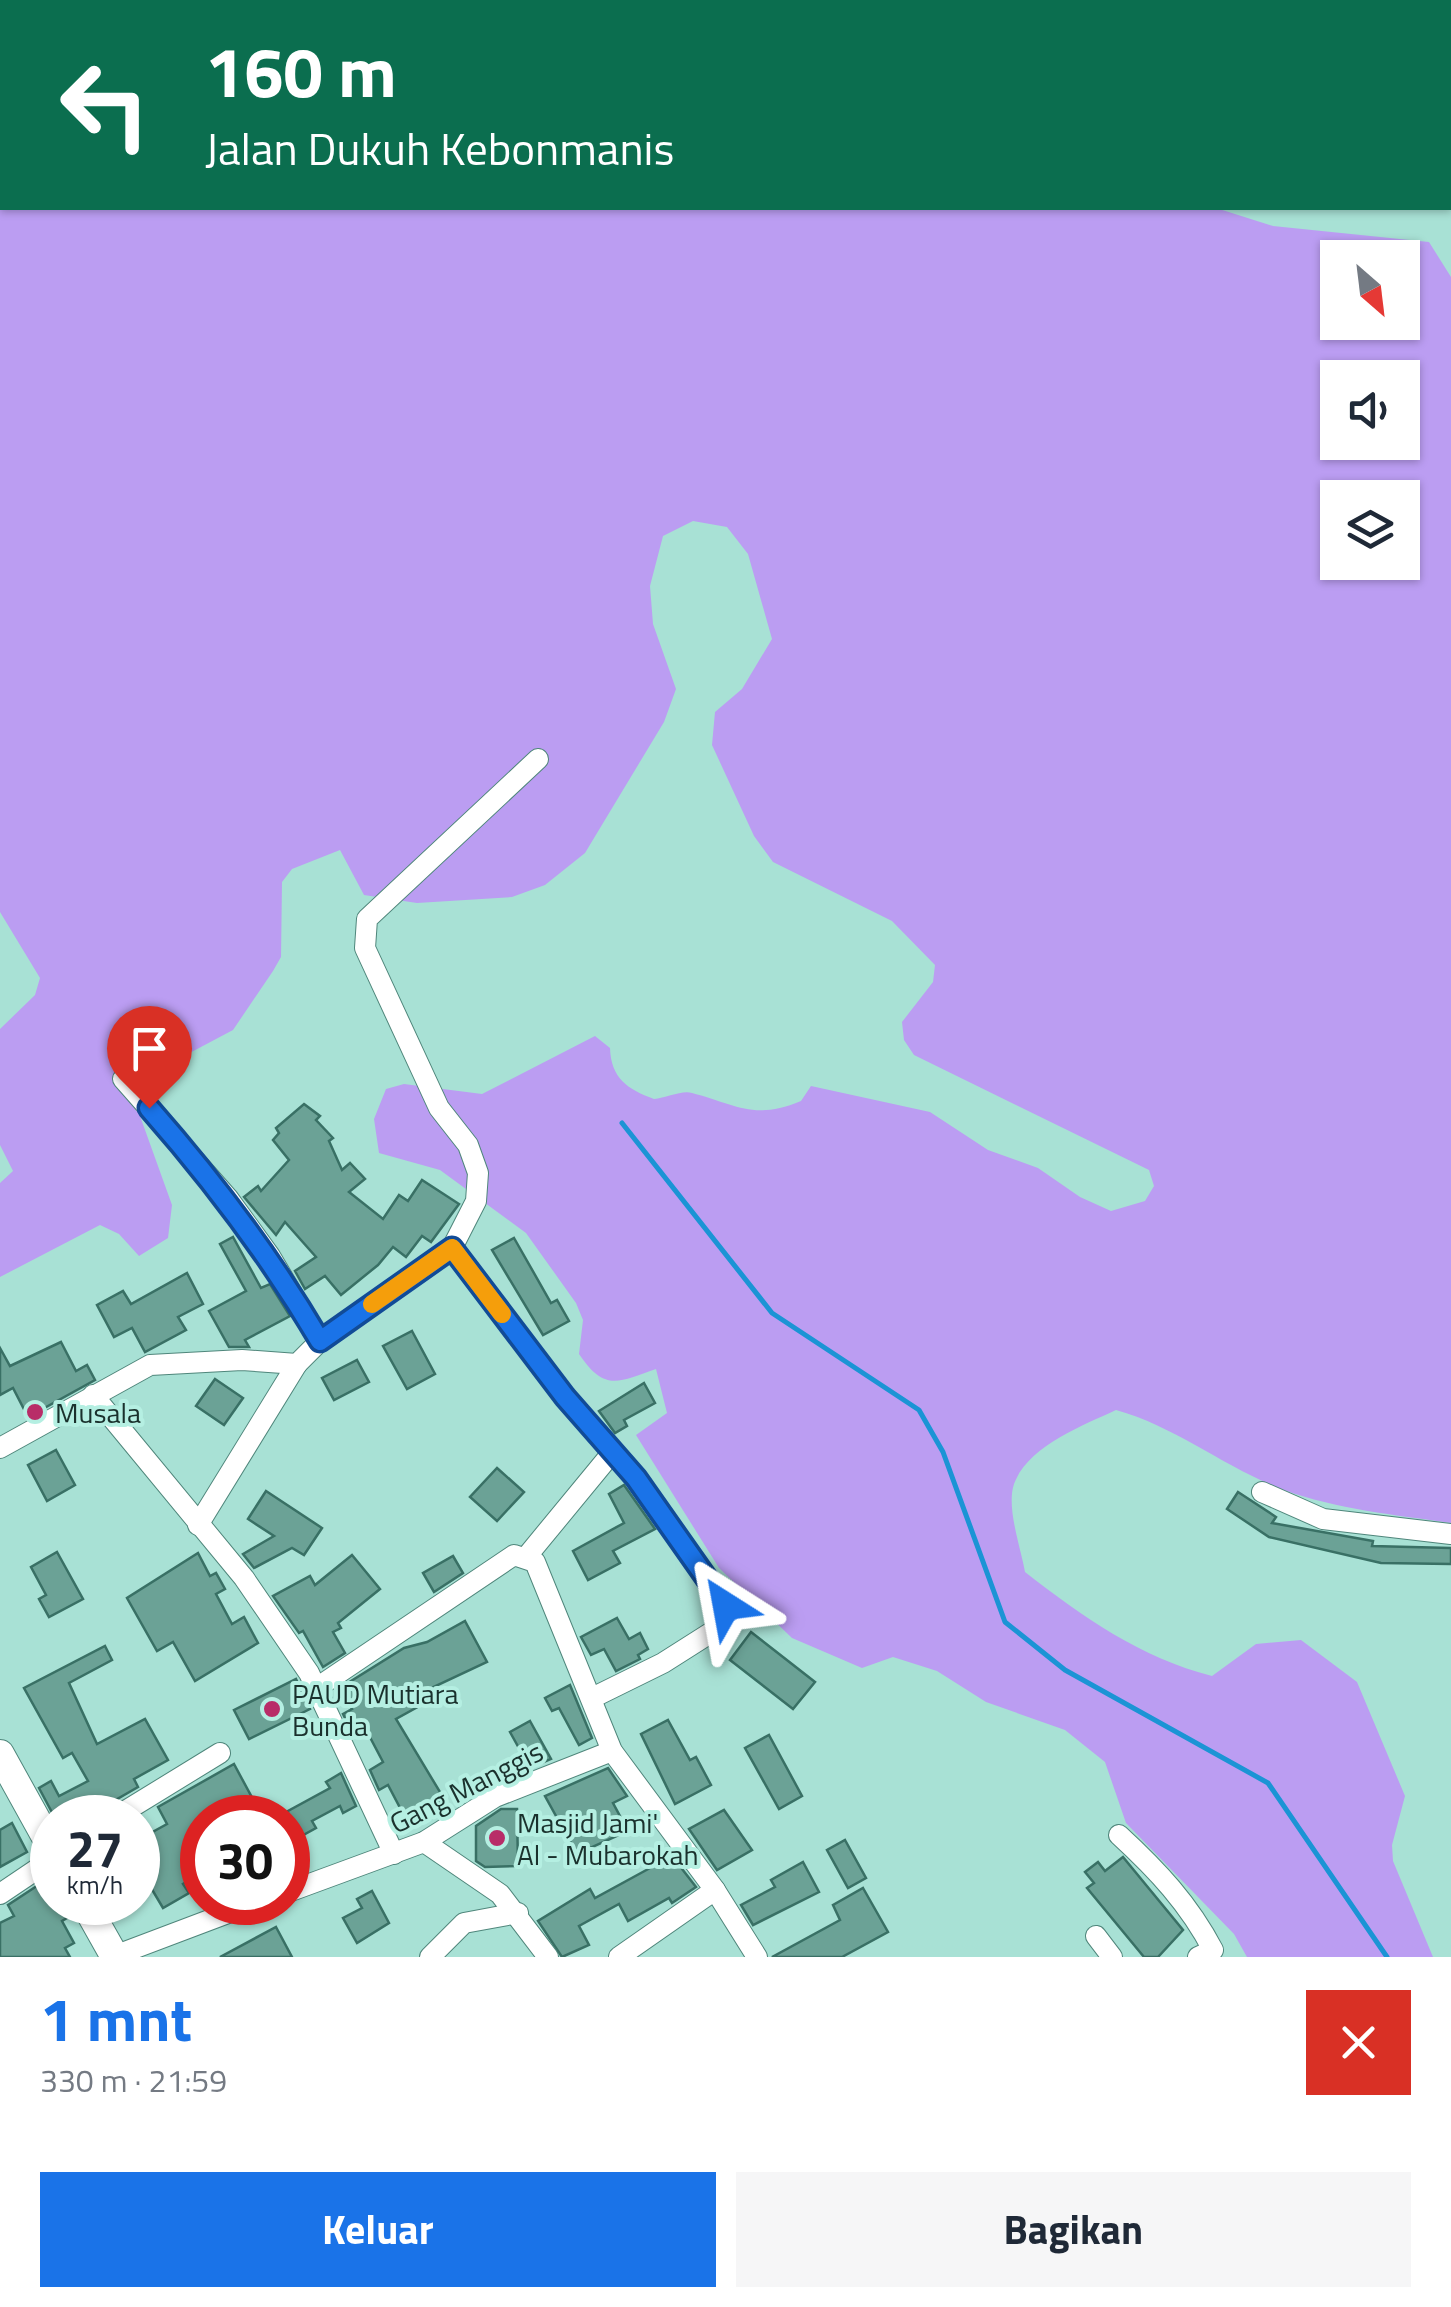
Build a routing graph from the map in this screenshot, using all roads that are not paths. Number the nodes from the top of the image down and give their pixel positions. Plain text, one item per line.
1 (538, 759) dead end
2 (123, 1079) dead end
3 (452, 1248) junction
4 (320, 1341) junction
5 (297, 1364) junction
6 (93, 1395) junction
7 (0, 1448) edge
8 (611, 1454) junction
9 (1262, 1492) dead end
10 (198, 1525) junction
11 (1451, 1534) edge
12 (527, 1556) junction
13 (318, 1687) junction
14 (592, 1698) junction
15 (612, 1752) junction
16 (220, 1753) dead end
17 (0, 1754) edge
18 (152, 1795) edge
19 (30, 1808) edge
20 (1120, 1835) dead end
21 (424, 1842) junction
22 (394, 1854) junction
23 (30, 1874) edge
24 (310, 1884) edge
25 (715, 1890) junction
26 (0, 1894) edge
27 (518, 1913) junction
28 (97, 1925) edge
29 (197, 1925) edge
30 (1096, 1936) dead end
31 (1209, 1955) edge
32 (115, 1956) edge
33 (430, 1957) edge
34 (548, 1957) edge
35 (619, 1957) edge
36 (757, 1957) edge
37 (1112, 1957) edge

1 - 3 street
2 - 4 street
3 - 4 street
3 - 8 street
4 - 5 street
5 - 6 street
5 - 10 street
6 - 7 street
6 - 10 street
8 - 12 street
8 - 14 street
9 - 11 street
10 - 13 street
12 - 13 street
12 - 14 street
13 - 22 street
14 - 15 street
15 - 21 street, Gang Manggis
15 - 25 street
16 - 18 street
17 - 19 main road
20 - 31 street
21 - 22 street, Gang Manggis
21 - 27 street
22 - 24 street, Gang Manggis
23 - 26 street
25 - 35 street
25 - 36 street
27 - 33 street
27 - 34 street
28 - 32 main road
29 - 32 street
30 - 37 street

